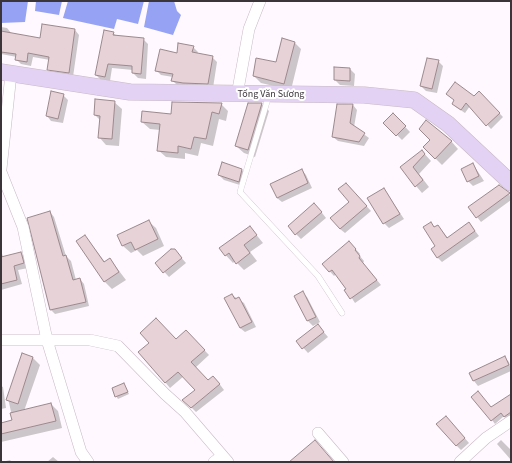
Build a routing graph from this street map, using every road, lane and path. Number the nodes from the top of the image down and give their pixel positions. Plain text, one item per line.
1 (260, 1) edge
2 (6, 73) edge
3 (237, 95) junction
4 (269, 95) junction
5 (1, 170) edge
6 (511, 183) edge
7 (342, 313) dead end
8 (1, 340) edge
9 (47, 340) junction
10 (511, 420) edge
11 (318, 433) dead end
12 (221, 460) edge
13 (88, 462) edge
14 (343, 462) edge
15 (460, 462) edge

1 - 3 street
2 - 3 street, Tống Văn Sương
2 - 5 street
3 - 4 street, Tống Văn Sương
4 - 6 street, Tống Văn Sương
4 - 7 lane
5 - 9 street
8 - 9 street
9 - 12 street
9 - 13 street
10 - 15 street
11 - 14 street

